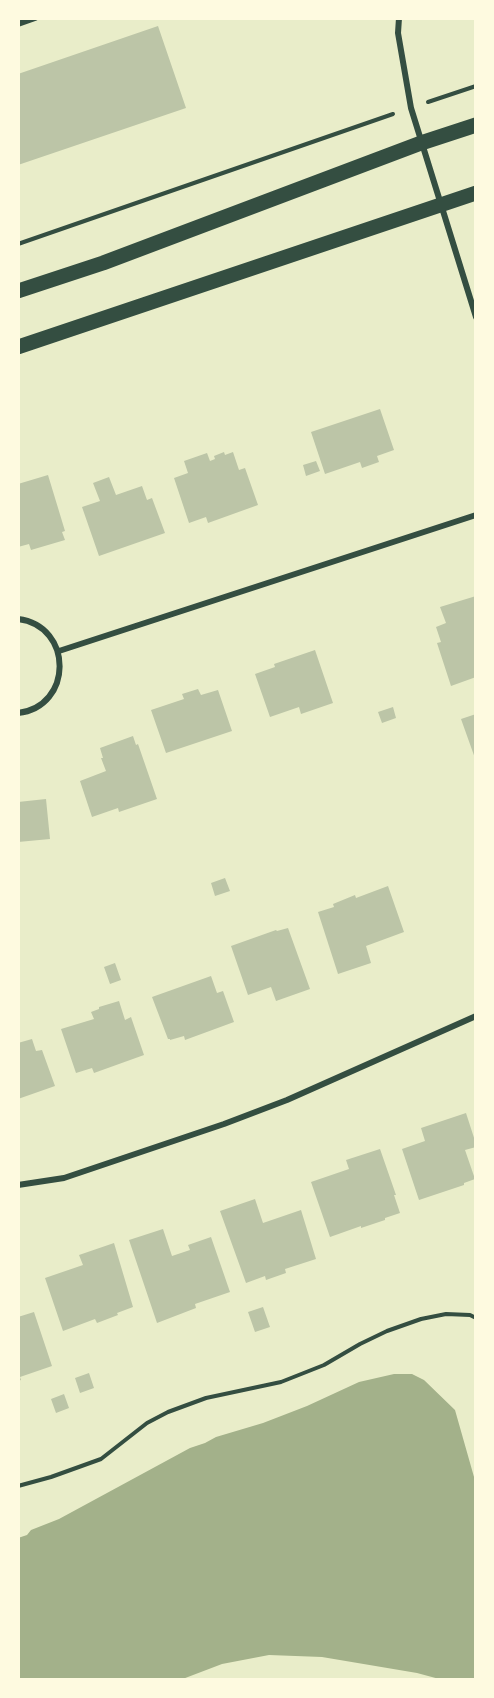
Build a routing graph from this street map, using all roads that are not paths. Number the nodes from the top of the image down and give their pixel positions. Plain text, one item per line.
1 (35, 18) edge
2 (399, 18) edge
3 (18, 24) edge
4 (476, 125) edge
5 (421, 143) junction
6 (476, 193) edge
7 (440, 205) junction
8 (18, 291) edge
9 (476, 317) edge
10 (18, 347) edge
11 (476, 515) edge
12 (18, 619) edge
13 (59, 651) junction
14 (18, 712) edge
15 (476, 1016) edge
16 (18, 1185) edge

1 - 3 street
2 - 5 street
4 - 5 main road
5 - 7 street
5 - 8 main road
6 - 7 main road
7 - 9 street
7 - 10 main road
11 - 13 street
12 - 13 street
13 - 14 street
15 - 16 street

